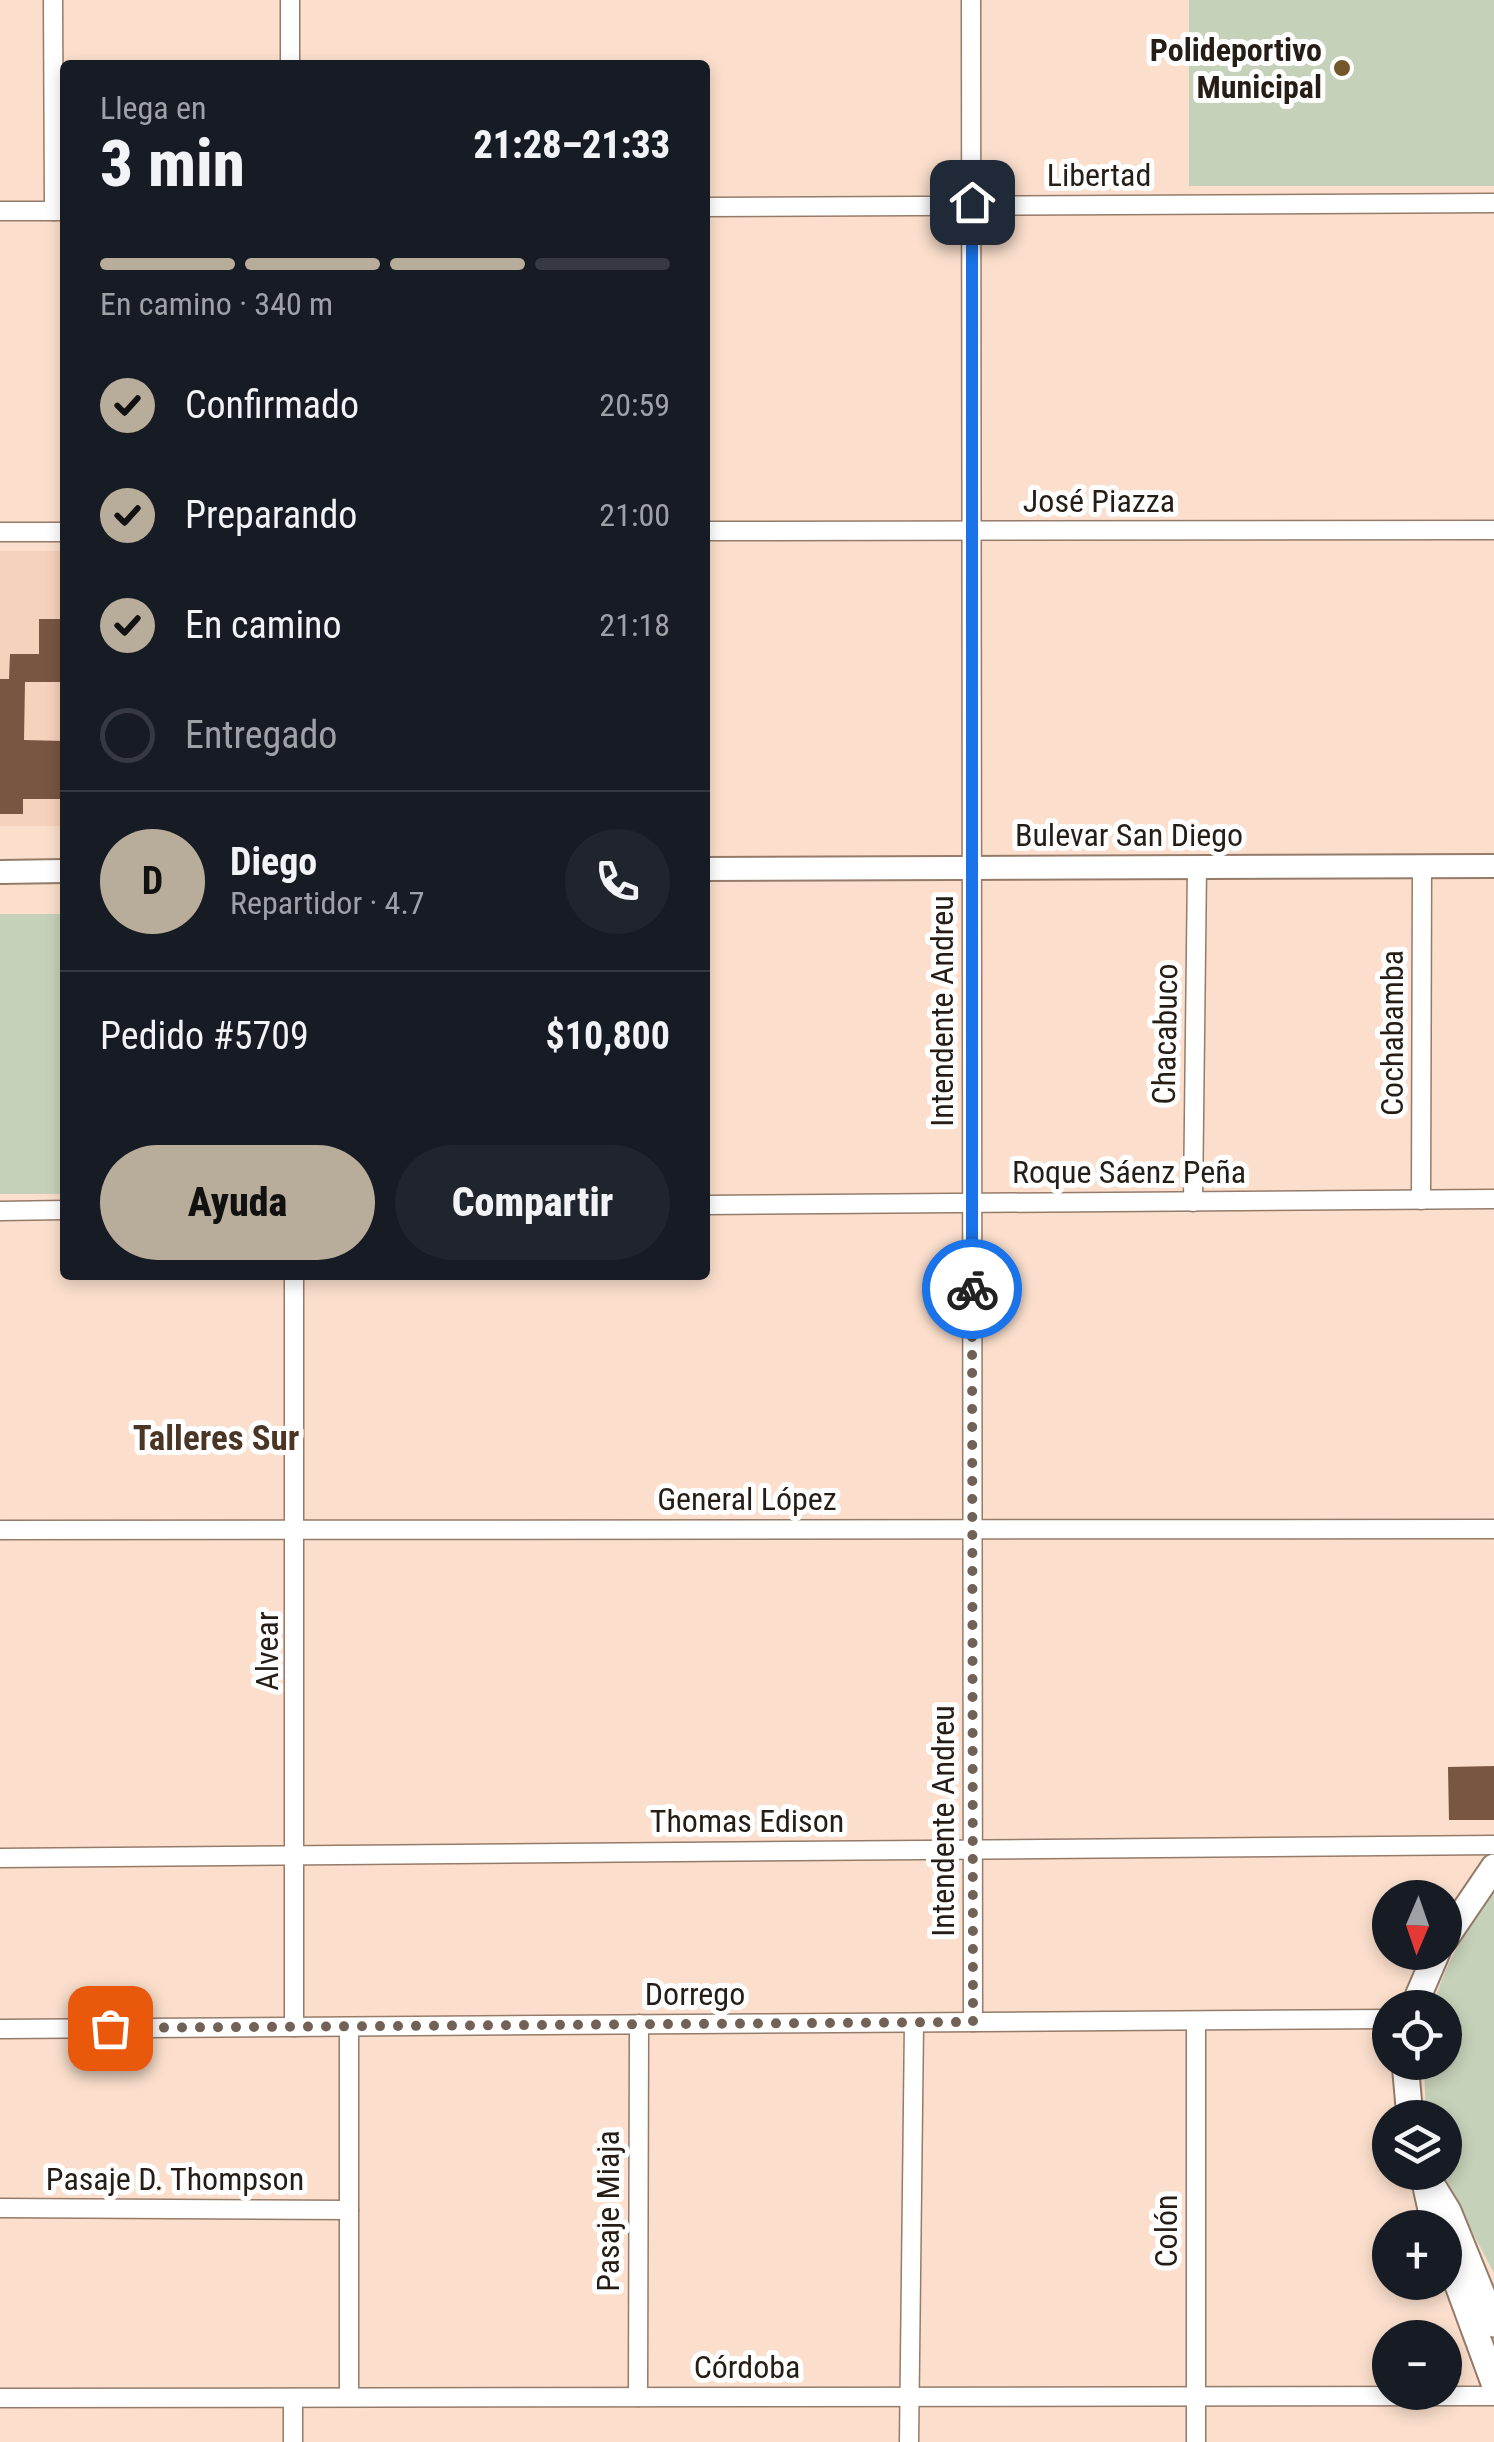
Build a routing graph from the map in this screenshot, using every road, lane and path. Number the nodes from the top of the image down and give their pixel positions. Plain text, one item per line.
1 (53, 0) edge
2 (290, 0) edge
3 (971, 0) edge
4 (290, 60) edge
5 (972, 204) junction
6 (1494, 204) edge
7 (710, 207) edge
8 (60, 210) edge
9 (0, 211) edge
10 (1494, 530) edge
11 (710, 531) edge
12 (0, 532) edge
13 (60, 532) edge
14 (972, 532) junction
15 (1422, 866) junction
16 (1494, 866) edge
17 (1198, 867) junction
18 (972, 868) junction
19 (710, 869) edge
20 (60, 871) edge
21 (0, 872) edge
22 (1494, 1199) edge
23 (1421, 1200) junction
24 (1192, 1202) junction
25 (972, 1203) junction
26 (710, 1205) edge
27 (60, 1210) edge
28 (0, 1211) edge
29 (294, 1280) edge
30 (973, 1529) junction
31 (1494, 1529) edge
32 (0, 1530) edge
33 (297, 1530) junction
34 (1494, 1844) edge
35 (972, 1850) junction
36 (297, 1855) junction
37 (0, 1858) edge
38 (1494, 1867) edge
39 (1462, 1914) edge
40 (1372, 2019) edge
41 (1196, 2021) junction
42 (973, 2022) junction
43 (914, 2023) junction
44 (639, 2024) junction
45 (294, 2027) junction
46 (349, 2027) junction
47 (0, 2029) edge
48 (0, 2208) edge
49 (349, 2210) junction
50 (1462, 2262) edge
51 (1462, 2267) edge
52 (1462, 2276) edge
53 (1494, 2296) edge
54 (1494, 2324) edge
55 (1494, 2384) edge
56 (910, 2396) junction
57 (1196, 2396) junction
58 (1494, 2396) edge
59 (638, 2397) junction
60 (0, 2398) edge
61 (293, 2398) junction
62 (350, 2398) junction
63 (293, 2442) edge
64 (909, 2442) edge
65 (1196, 2442) edge

1 - 8 street
2 - 4 street
3 - 5 street, Intendente Andreu
5 - 6 street, Libertad
5 - 7 street, Libertad
5 - 14 street, Intendente Andreu
8 - 9 street
10 - 14 street, José Piazza
11 - 14 street, José Piazza
12 - 13 street
14 - 18 street, Intendente Andreu
15 - 16 street, Bulevar San Diego
15 - 17 street, Bulevar San Diego
15 - 23 street, Cochabamba
17 - 18 street, Bulevar San Diego
17 - 24 street, Chacabuco
18 - 19 street, Bulevar San Diego
18 - 25 street, Intendente Andreu
20 - 21 street
22 - 23 street, Roque Sáenz Peña
23 - 24 street, Roque Sáenz Peña
24 - 25 street, Roque Sáenz Peña
25 - 26 street, Roque Sáenz Peña
25 - 30 street, Intendente Andreu
27 - 28 street
29 - 33 street, Alvear
30 - 31 street, General López
30 - 33 street, General López
30 - 35 street, Intendente Andreu
32 - 33 street, General López
33 - 36 street, Alvear
34 - 35 street, Thomas Edison
35 - 36 street, Thomas Edison
35 - 42 street, Intendente Andreu
36 - 37 street, Thomas Edison
36 - 45 street, Alvear
38 - 39 main road
40 - 41 street, Dorrego
41 - 42 street, Dorrego
41 - 57 street, Colón
42 - 43 street, Dorrego
43 - 44 street, Dorrego
43 - 56 street
44 - 46 street, Dorrego
44 - 59 street, Pasaje Miaja
45 - 46 street, Dorrego
45 - 47 street, Dorrego
46 - 49 street
48 - 49 street, Pasaje D. Thompson
49 - 62 street
50 - 53 main road
51 - 54 main road
52 - 55 main road
56 - 57 street, Córdoba
56 - 59 street, Córdoba
56 - 64 street
57 - 58 street, Córdoba
57 - 65 street, Colón
59 - 62 street, Córdoba
60 - 61 street, Córdoba
61 - 62 street, Córdoba
61 - 63 street

